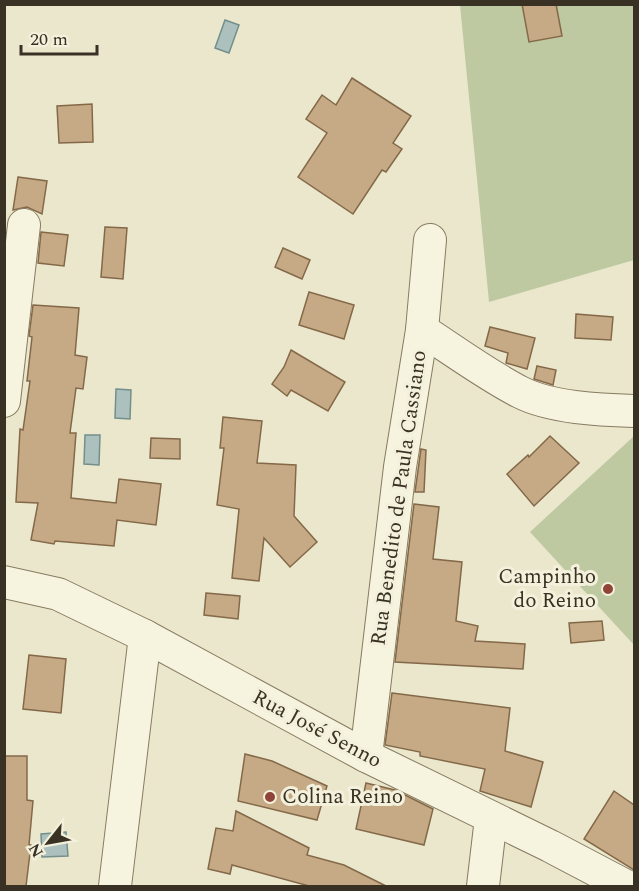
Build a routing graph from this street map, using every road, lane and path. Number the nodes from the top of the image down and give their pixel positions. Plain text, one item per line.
1 (24, 225) dead end
2 (430, 240) dead end
3 (422, 330) junction
4 (4, 401) edge
5 (634, 411) edge
6 (4, 582) edge
7 (145, 636) junction
8 (366, 756) junction
9 (491, 818) junction
10 (115, 886) edge
11 (483, 886) edge
12 (626, 886) edge

1 - 4 street
2 - 3 street, Rua Benedito de Paula Cassiano
3 - 5 street
3 - 8 street, Rua Benedito de Paula Cassiano
6 - 7 street, Rua José Senno
7 - 8 street, Rua José Senno
7 - 10 street
8 - 9 street, Rua José Senno
9 - 11 street
9 - 12 street, Rua José Senno

